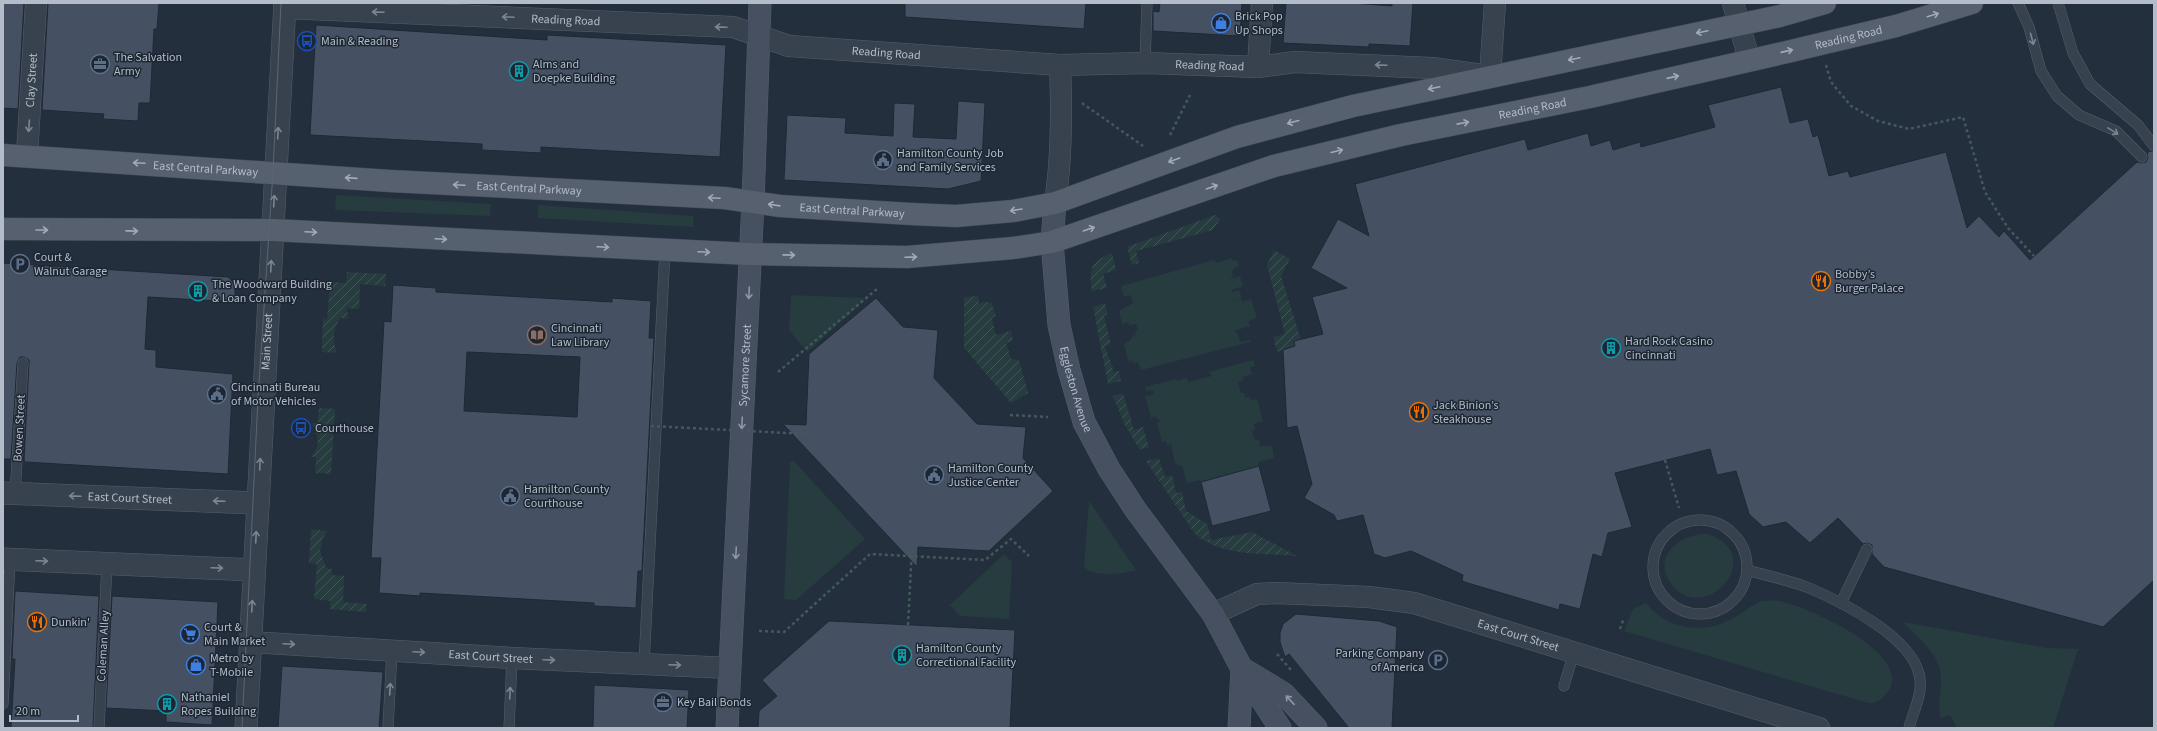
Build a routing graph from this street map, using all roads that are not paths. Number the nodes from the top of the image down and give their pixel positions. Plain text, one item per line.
1 (36, 3) edge
2 (760, 3) edge
3 (1148, 3) edge
4 (1262, 3) edge
5 (1495, 3) edge
6 (1733, 3) edge
7 (1825, 3) edge
8 (1972, 3) edge
9 (2018, 3) edge
10 (2058, 3) edge
11 (285, 5) edge
12 (421, 8) edge
13 (1740, 24) junction
14 (759, 36) junction
15 (1749, 59) junction
16 (1145, 63) junction
17 (1060, 65) junction
18 (1258, 67) junction
19 (1490, 76) junction
20 (2154, 146) edge
21 (3, 155) edge
22 (27, 156) junction
23 (2142, 157) dead end
24 (276, 172) junction
25 (753, 202) junction
26 (1055, 203) junction
27 (3, 229) edge
28 (272, 230) junction
29 (1052, 242) junction
30 (665, 250) junction
31 (750, 254) junction
32 (23, 363) dead end
33 (9, 494) edge
34 (258, 503) junction
35 (1867, 549) dead end
36 (7, 559) edge
37 (107, 564) junction
38 (254, 570) junction
39 (1747, 570) junction
40 (1841, 603) junction
41 (1213, 614) junction
42 (250, 642) junction
43 (392, 650) junction
44 (1574, 652) junction
45 (512, 658) junction
46 (644, 664) junction
47 (730, 668) junction
48 (1242, 669) junction
49 (1564, 686) dead end
50 (3, 704) edge
51 (99, 728) edge
52 (246, 728) edge
53 (388, 728) edge
54 (509, 728) edge
55 (727, 728) edge
56 (1239, 728) edge
57 (1280, 728) edge
58 (1316, 728) edge
59 (1819, 728) edge
60 (1909, 728) edge

1 -> 22 street, Clay Street
2 - 14 main road, Sycamore Street
3 - 16 lane
4 - 18 street
5 - 19 street
6 - 13 street
7 - 13 main road, Reading Road
15 -> 8 main road, Reading Road
9 -> 23 lane
10 - 20 lane
12 -> 11 street, Reading Road
24 -> 11 street, Main Street
14 -> 12 street, Reading Road
13 - 15 street
13 -> 19 main road, Reading Road
14 - 17 street, Reading Road
14 - 25 main road, Sycamore Street
29 -> 15 main road, Reading Road
16 - 17 street, Reading Road
16 - 18 street, Reading Road
17 - 26 street, Eggleston Avenue
19 -> 18 street, Reading Road
19 -> 26 main road, Reading Road
21 - 22 main road, East Central Parkway
24 -> 22 main road, East Central Parkway
25 -> 24 main road, East Central Parkway
28 -> 24 street, Main Street
26 -> 25 main road, East Central Parkway
25 - 31 main road, Sycamore Street
26 - 29 main road, Eggleston Avenue
27 -> 28 main road
28 -> 30 main road
34 -> 28 street, Main Street
31 -> 29 main road
29 - 41 main road, Eggleston Avenue
30 -> 31 main road
30 - 46 lane
31 -> 47 main road, Sycamore Street
32 - 33 lane, Bowen Street
34 -> 33 street, East Court Street
38 -> 34 street, Main Street
35 - 40 lane
36 -> 37 street
36 - 50 lane
37 -> 38 street
37 - 51 lane, Coleman Alley
42 -> 38 street, Main Street
39 - 39 lane
39 - 40 lane
40 - 60 lane
41 - 44 street, East Court Street
41 - 48 main road, Eggleston Avenue
42 -> 43 street, East Court Street
42 - 52 street, Main Street
43 -> 45 street, East Court Street
53 -> 43 lane
44 - 49 lane
44 - 59 street, East Court Street
45 -> 46 street, East Court Street
54 -> 45 lane
46 -> 47 street, East Court Street
47 - 55 main road, Sycamore Street
48 - 56 main road
48 - 57 main road, Eggleston Avenue
58 -> 48 main road

